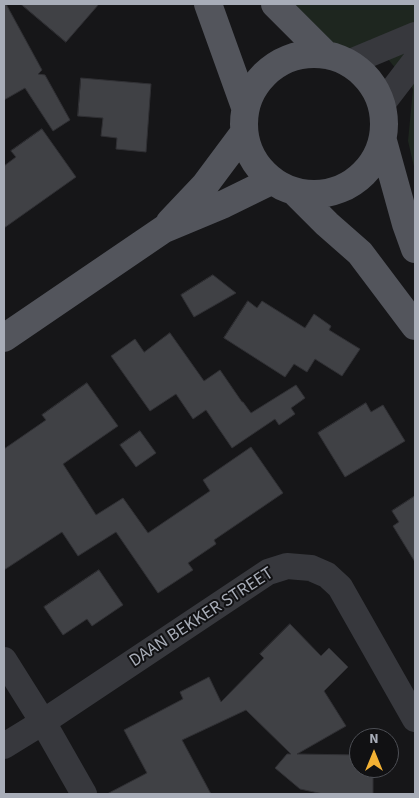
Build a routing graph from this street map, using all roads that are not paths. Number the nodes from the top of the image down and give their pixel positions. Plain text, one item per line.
1 (208, 4) edge
2 (275, 4) edge
3 (415, 35) edge
4 (337, 59) junction
5 (415, 62) edge
6 (382, 104) junction
7 (244, 121) junction
8 (383, 141) junction
9 (271, 181) junction
10 (295, 192) junction
11 (164, 229) junction
12 (415, 249) edge
13 (415, 326) edge
14 (4, 338) edge
15 (4, 660) edge
16 (415, 719) edge
17 (43, 722) junction
18 (4, 746) edge
19 (84, 794) edge

1 - 7 main road
2 - 4 main road
3 - 4 street
4 - 6 main road
4 - 7 main road
5 - 6 street
6 - 8 main road
7 - 9 main road
7 - 11 main road
8 - 10 main road
8 - 12 main road
9 - 10 main road
9 - 11 main road
10 - 13 main road
11 - 14 main road
15 - 17 street
16 - 17 street, DAAN BEKKER STREET
17 - 18 street, DAAN BEKKER STREET
17 - 19 street

